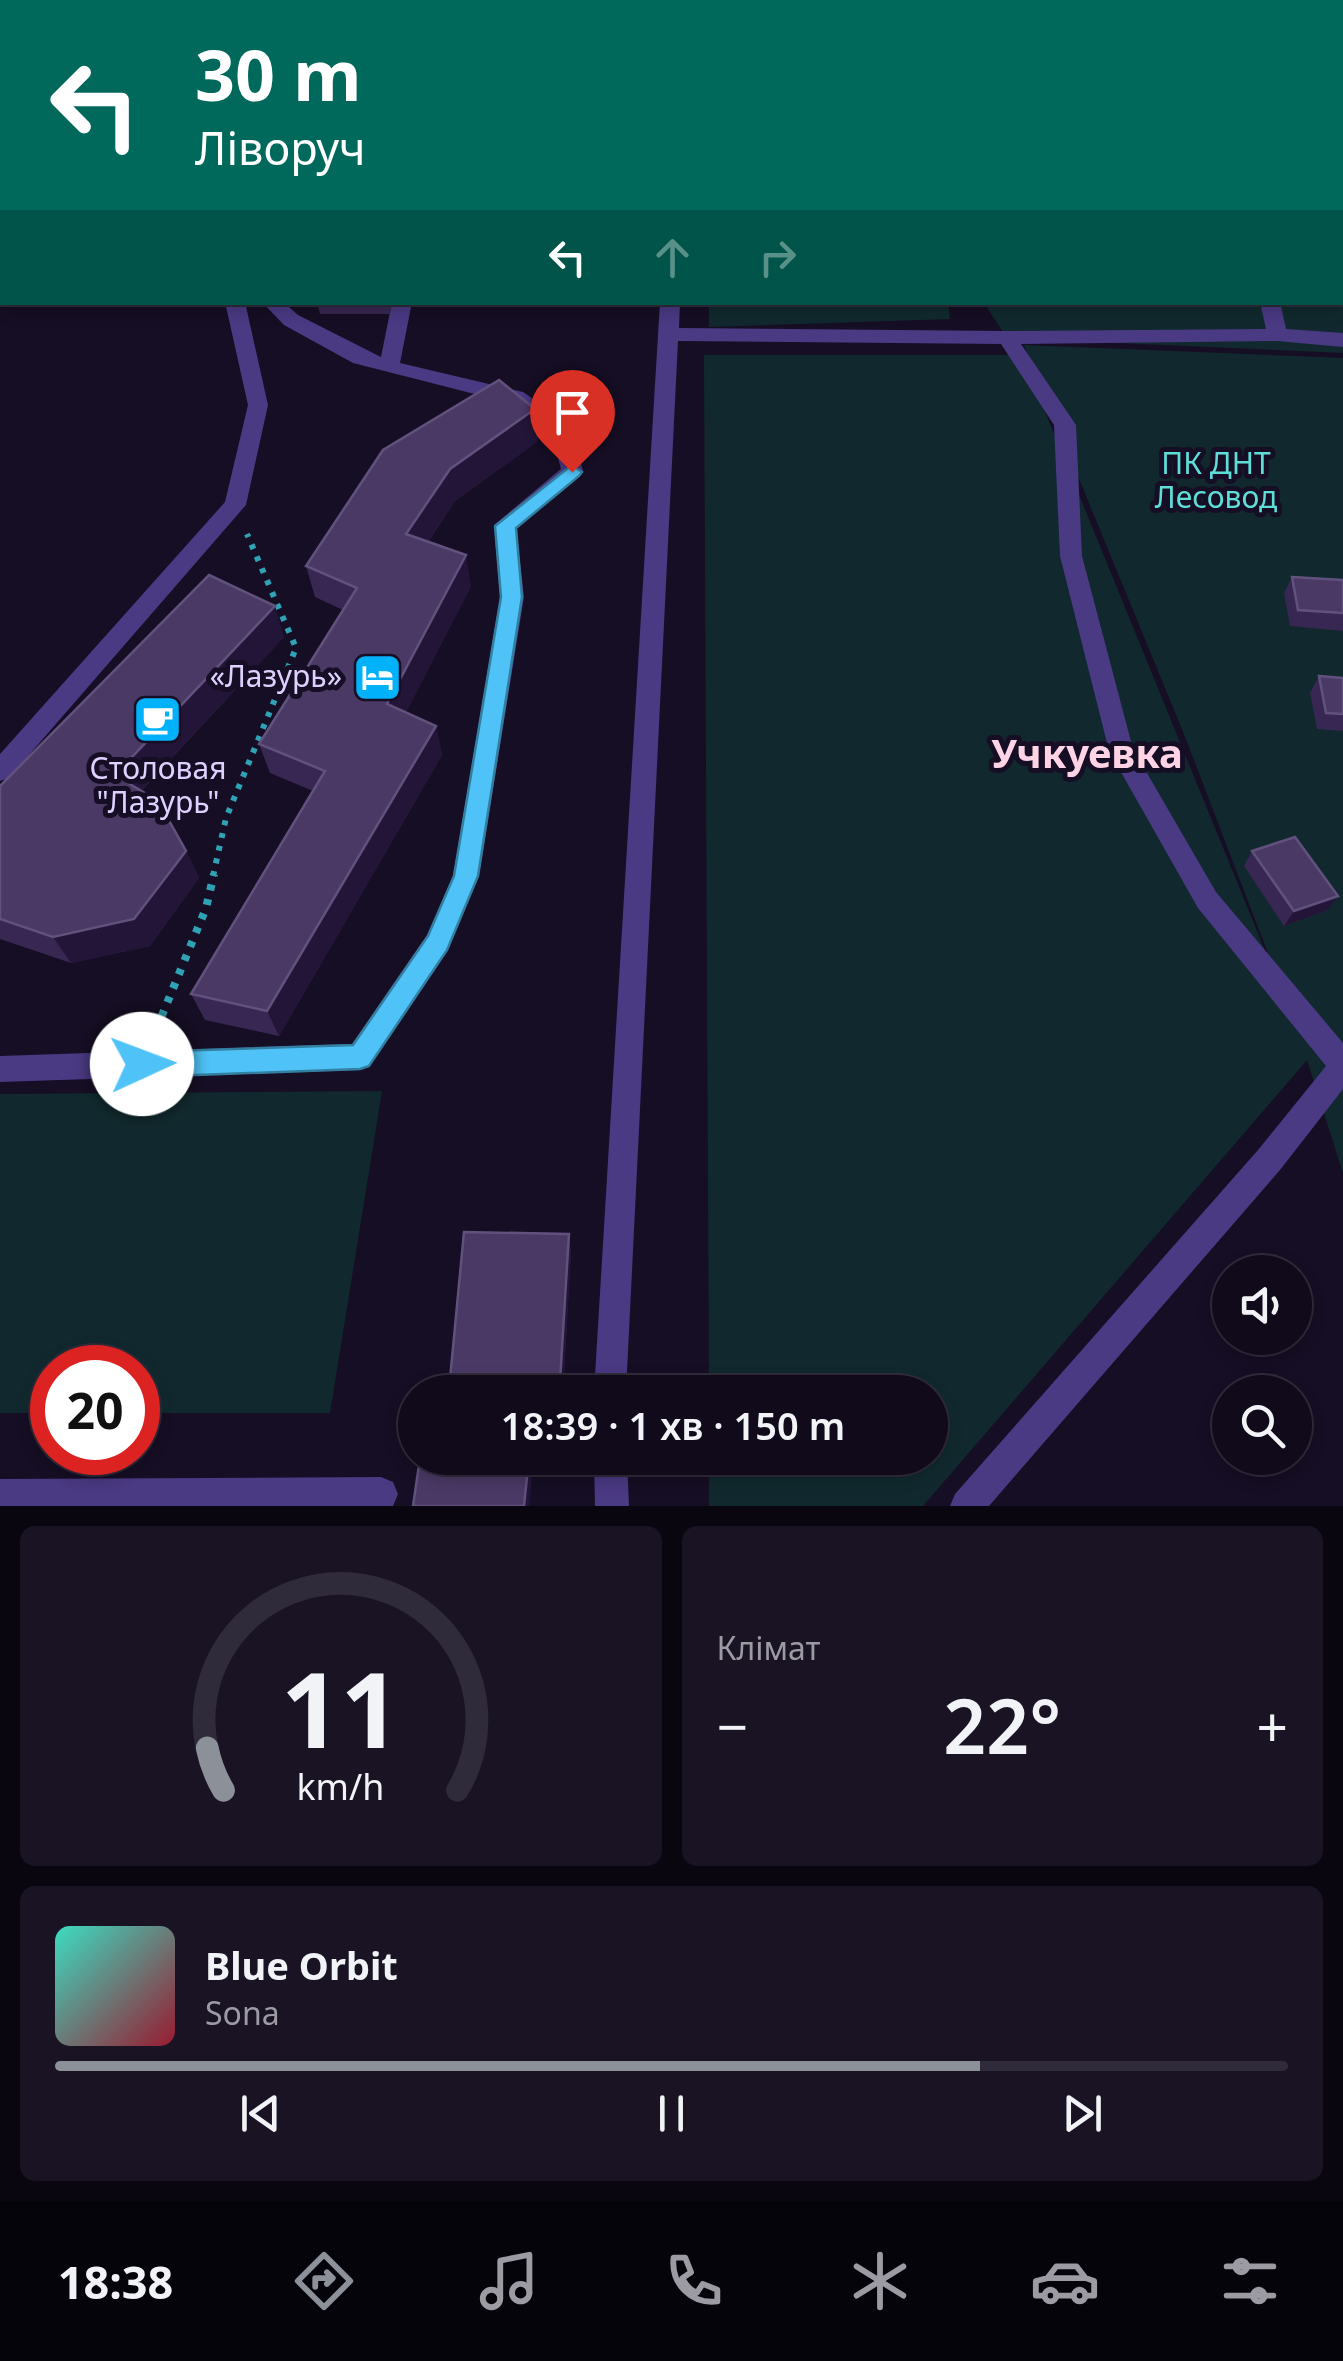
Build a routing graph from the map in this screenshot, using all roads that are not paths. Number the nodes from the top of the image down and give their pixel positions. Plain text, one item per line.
1 (235, 305) edge
2 (274, 305) edge
3 (401, 305) edge
4 (670, 305) edge
5 (1271, 305) edge
6 (669, 334) junction
7 (1277, 335) junction
8 (1006, 338) junction
9 (1343, 340) edge
10 (389, 366) junction
11 (0, 772) edge
12 (1343, 1066) edge
13 (0, 1069) edge
14 (611, 1375) edge
15 (611, 1475) edge
16 (381, 1494) dead end
17 (0, 1496) edge
18 (612, 1506) edge
19 (967, 1506) edge

1 - 11 lane
2 - 10 lane
3 - 10 lane
4 - 6 lane
5 - 7 lane
6 - 8 lane
6 - 14 lane
7 - 8 lane
7 - 9 lane
8 - 12 lane
10 - 13 lane
12 - 19 lane
15 - 18 lane
16 - 17 lane

